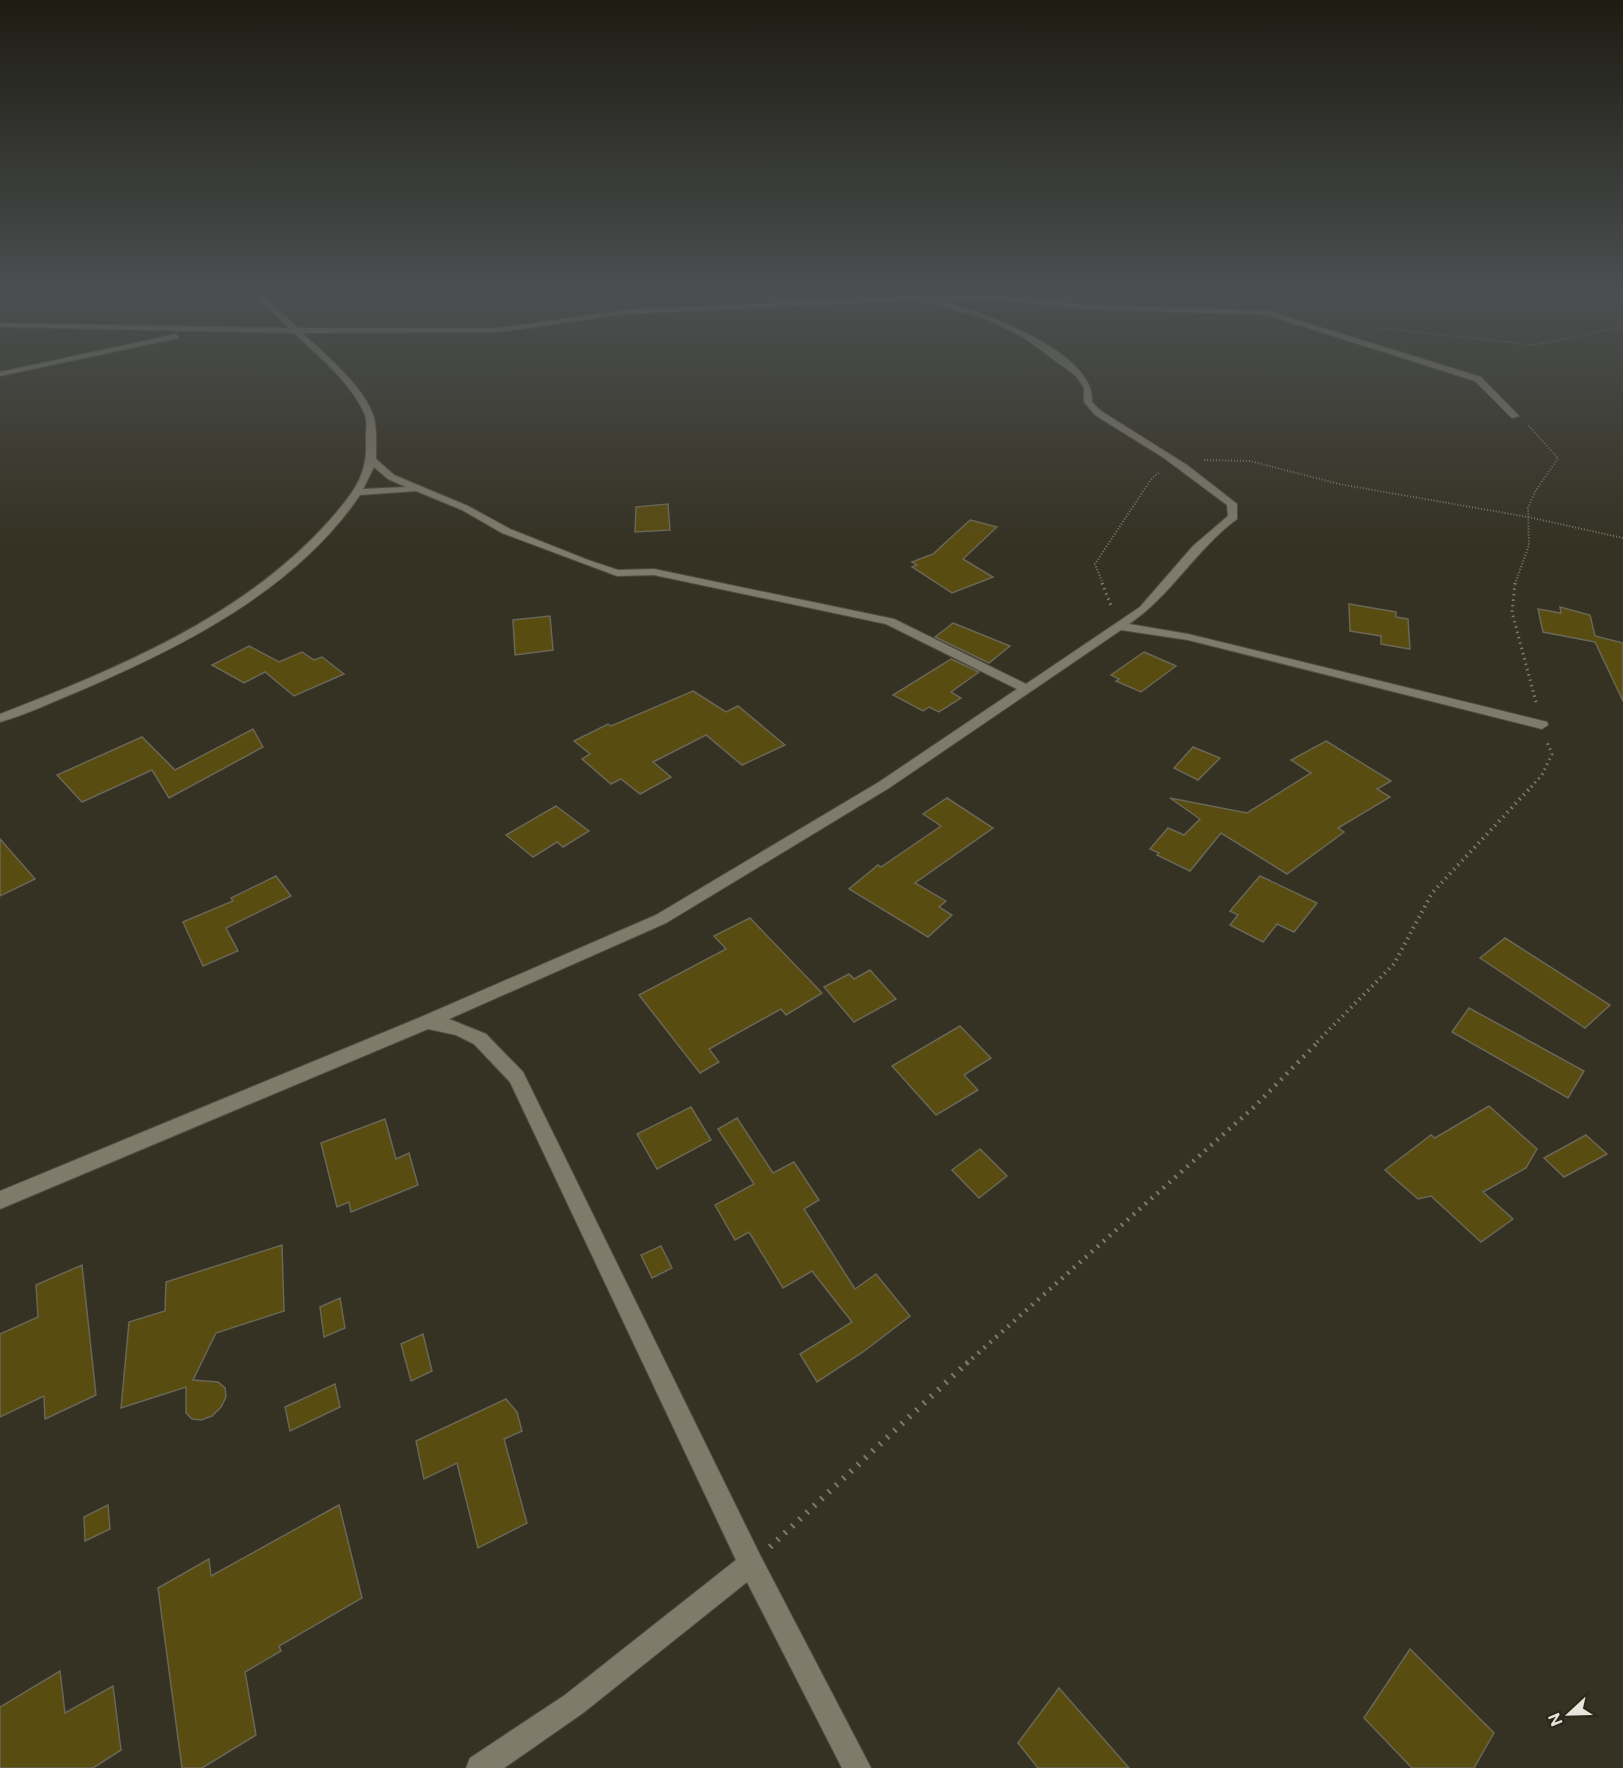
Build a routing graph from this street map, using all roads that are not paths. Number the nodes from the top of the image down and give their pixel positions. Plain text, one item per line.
1 (341, 378) edge
2 (1082, 378) edge
3 (1474, 378) edge
4 (1515, 416) road end
5 (371, 460) junction
6 (416, 489) junction
7 (358, 492) junction
8 (1119, 626) junction
9 (1027, 689) junction
10 (0, 718) edge
11 (1542, 725) road end
12 (428, 1022) junction
13 (0, 1200) edge
14 (751, 1564) junction
15 (480, 1768) edge
16 (857, 1768) edge

1 - 5 street
2 - 8 street
3 - 4 street
5 - 6 street
5 - 7 street
6 - 7 street
6 - 9 street
7 - 10 street
8 - 9 street
8 - 11 street
9 - 12 street
12 - 13 street
12 - 14 street
14 - 15 street
14 - 16 street

